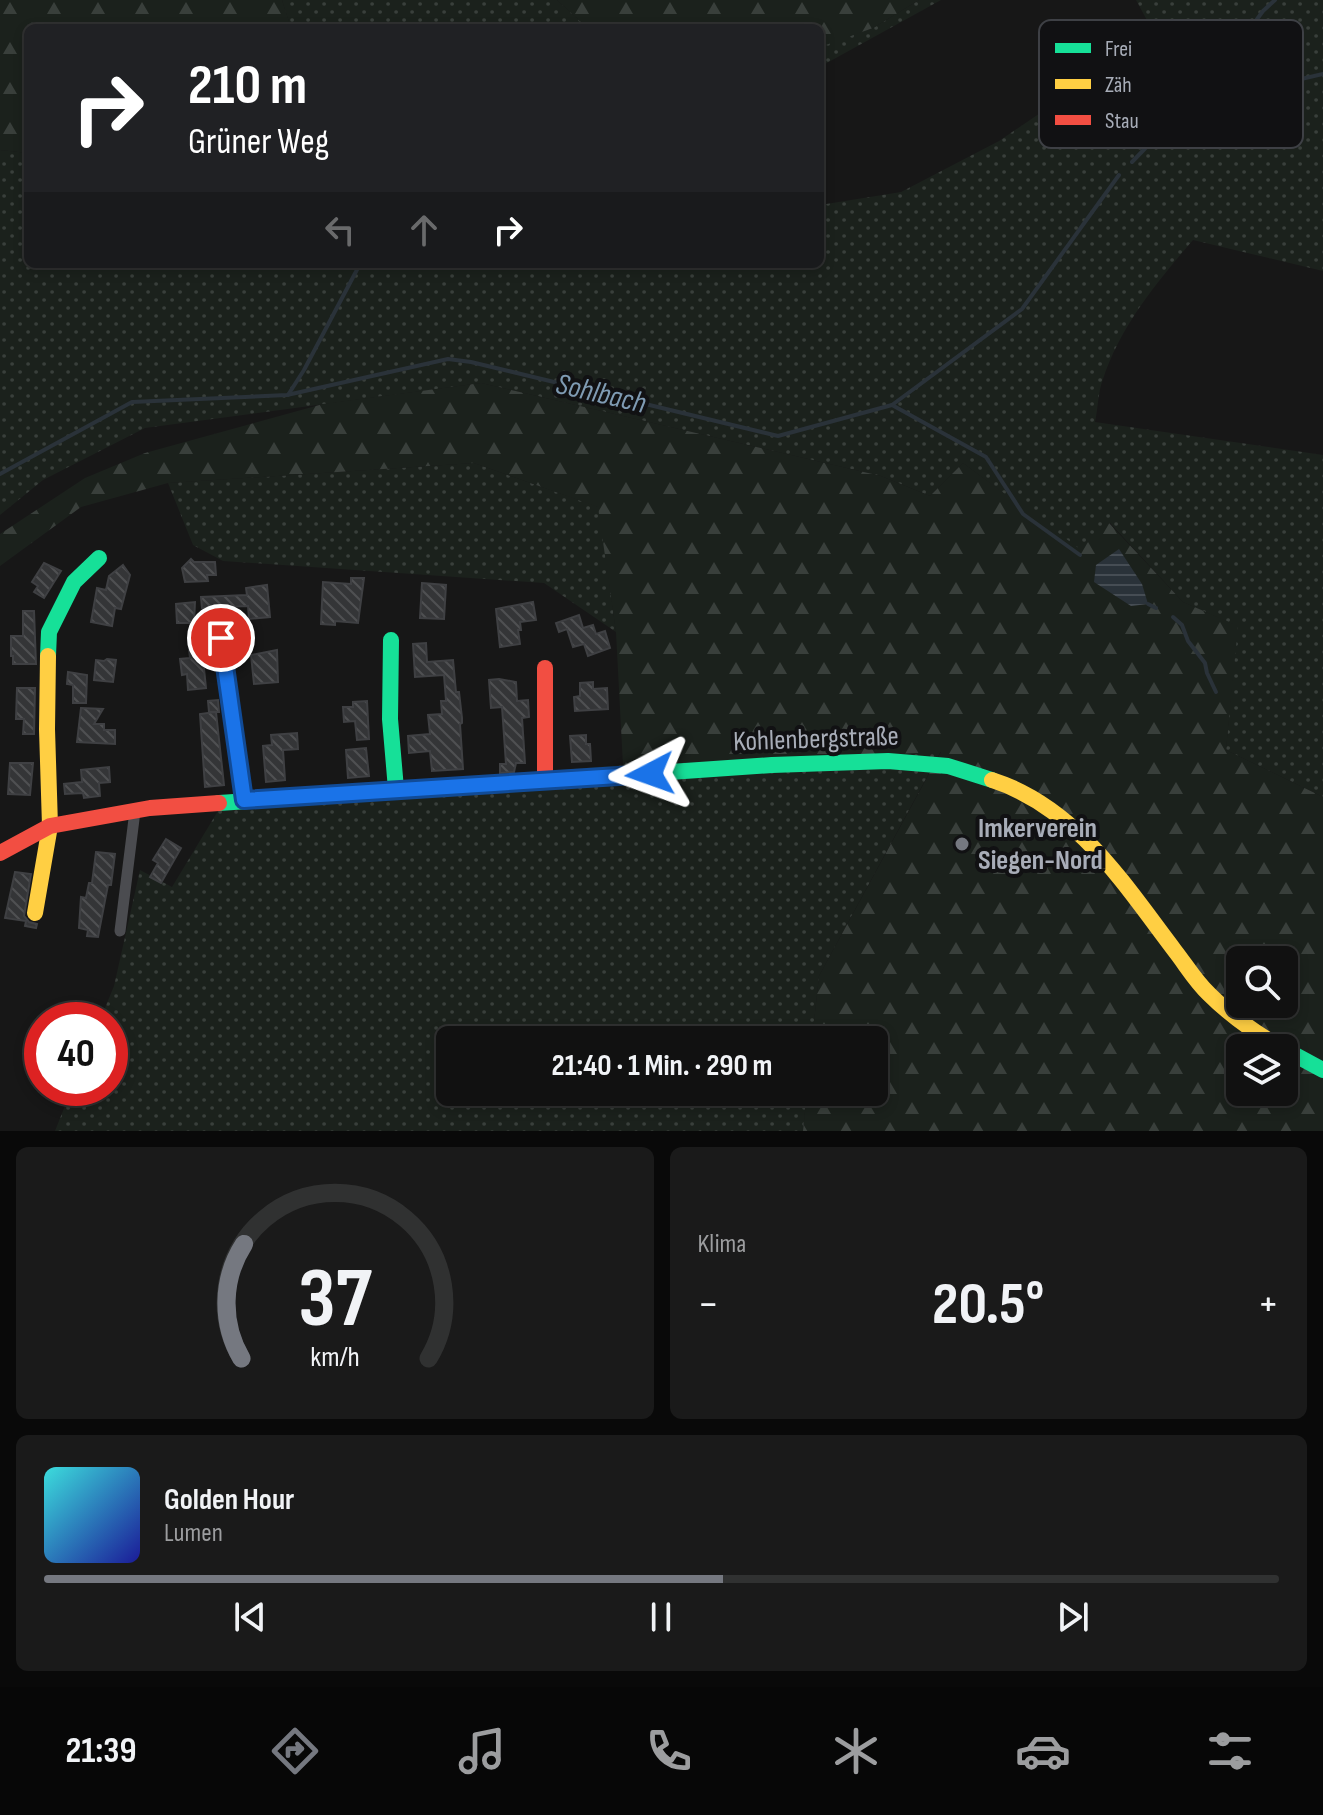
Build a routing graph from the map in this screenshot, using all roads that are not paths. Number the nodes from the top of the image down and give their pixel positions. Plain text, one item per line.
1 (99, 558) dead end
2 (221, 638) dead end
3 (391, 640) dead end
4 (545, 668) dead end
5 (545, 782) junction
6 (396, 789) junction
7 (244, 800) junction
8 (135, 811) junction
9 (50, 826) junction
10 (0, 853) edge
11 (35, 913) dead end
12 (120, 931) dead end
13 (1256, 1034) edge
14 (1298, 1057) edge
15 (1323, 1070) edge

1 - 9 street
2 - 7 street
3 - 6 street
4 - 5 street
5 - 6 street, Kohlenbergstraße
5 - 13 street, Kohlenbergstraße
6 - 7 street, Kohlenbergstraße
7 - 8 street, Kohlenbergstraße
8 - 9 street, Kohlenbergstraße
8 - 12 street
9 - 10 street, Kohlenbergstraße
9 - 11 street
14 - 15 street, Kohlenbergstraße

